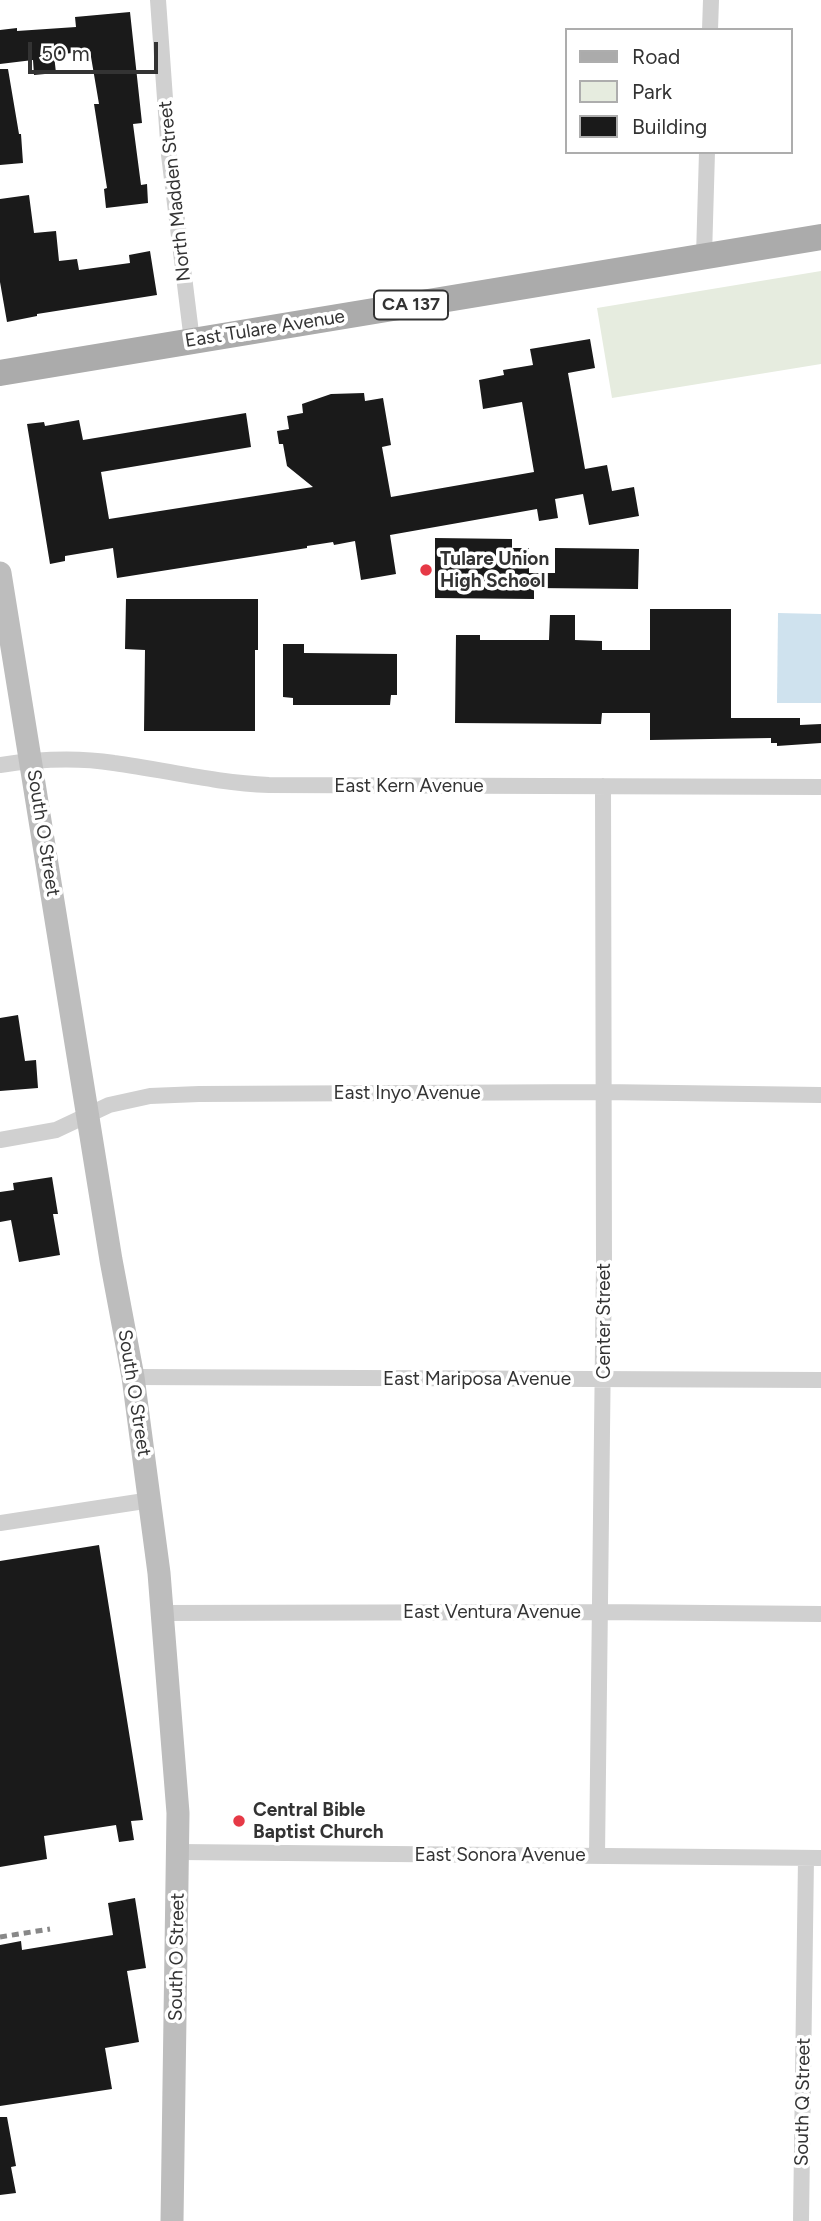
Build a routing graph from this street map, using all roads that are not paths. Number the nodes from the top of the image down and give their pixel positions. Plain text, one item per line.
1 (158, 0) edge
2 (710, 0) edge
3 (710, 28) edge
4 (707, 154) edge
5 (821, 237) edge
6 (704, 256) junction
7 (192, 341) junction
8 (0, 373) edge
9 (0, 573) edge
10 (31, 761) junction
11 (0, 765) edge
12 (603, 786) junction
13 (821, 787) edge
14 (603, 1092) junction
15 (821, 1095) edge
16 (88, 1117) junction
17 (0, 1140) edge
18 (133, 1377) junction
19 (604, 1379) junction
20 (821, 1380) edge
21 (150, 1500) junction
22 (0, 1523) edge
23 (600, 1612) junction
24 (162, 1613) junction
25 (821, 1614) edge
26 (179, 1852) junction
27 (597, 1856) junction
28 (814, 1858) edge
29 (172, 2221) edge
30 (801, 2221) edge

1 - 7 street, North Madden Street
2 - 3 street
4 - 6 street
5 - 6 main road, East Tulare Avenue / CA 137
6 - 7 main road, East Tulare Avenue / CA 137
7 - 8 main road, East Tulare Avenue / CA 137
9 - 10 main road, South O Street
10 - 11 street, East Kern Avenue
10 - 12 street, East Kern Avenue
10 - 16 main road, South O Street
12 - 13 street, East Kern Avenue
12 - 14 street, Center Street
14 - 15 street, East Inyo Avenue
14 - 16 street, East Inyo Avenue
14 - 19 street, Center Street
16 - 17 street, East Inyo Avenue
16 - 18 main road, South O Street
18 - 19 street, East Mariposa Avenue
18 - 21 main road, South O Street
19 - 20 street, East Mariposa Avenue
19 - 23 street, Center Street
21 - 22 street
21 - 24 main road, South O Street
23 - 24 street, East Ventura Avenue
23 - 25 street, East Ventura Avenue
23 - 27 street, Center Street
24 - 26 main road, South O Street
26 - 27 street, East Sonora Avenue
26 - 29 main road, South O Street
27 - 28 street, East Sonora Avenue
28 - 30 street, South Q Street

